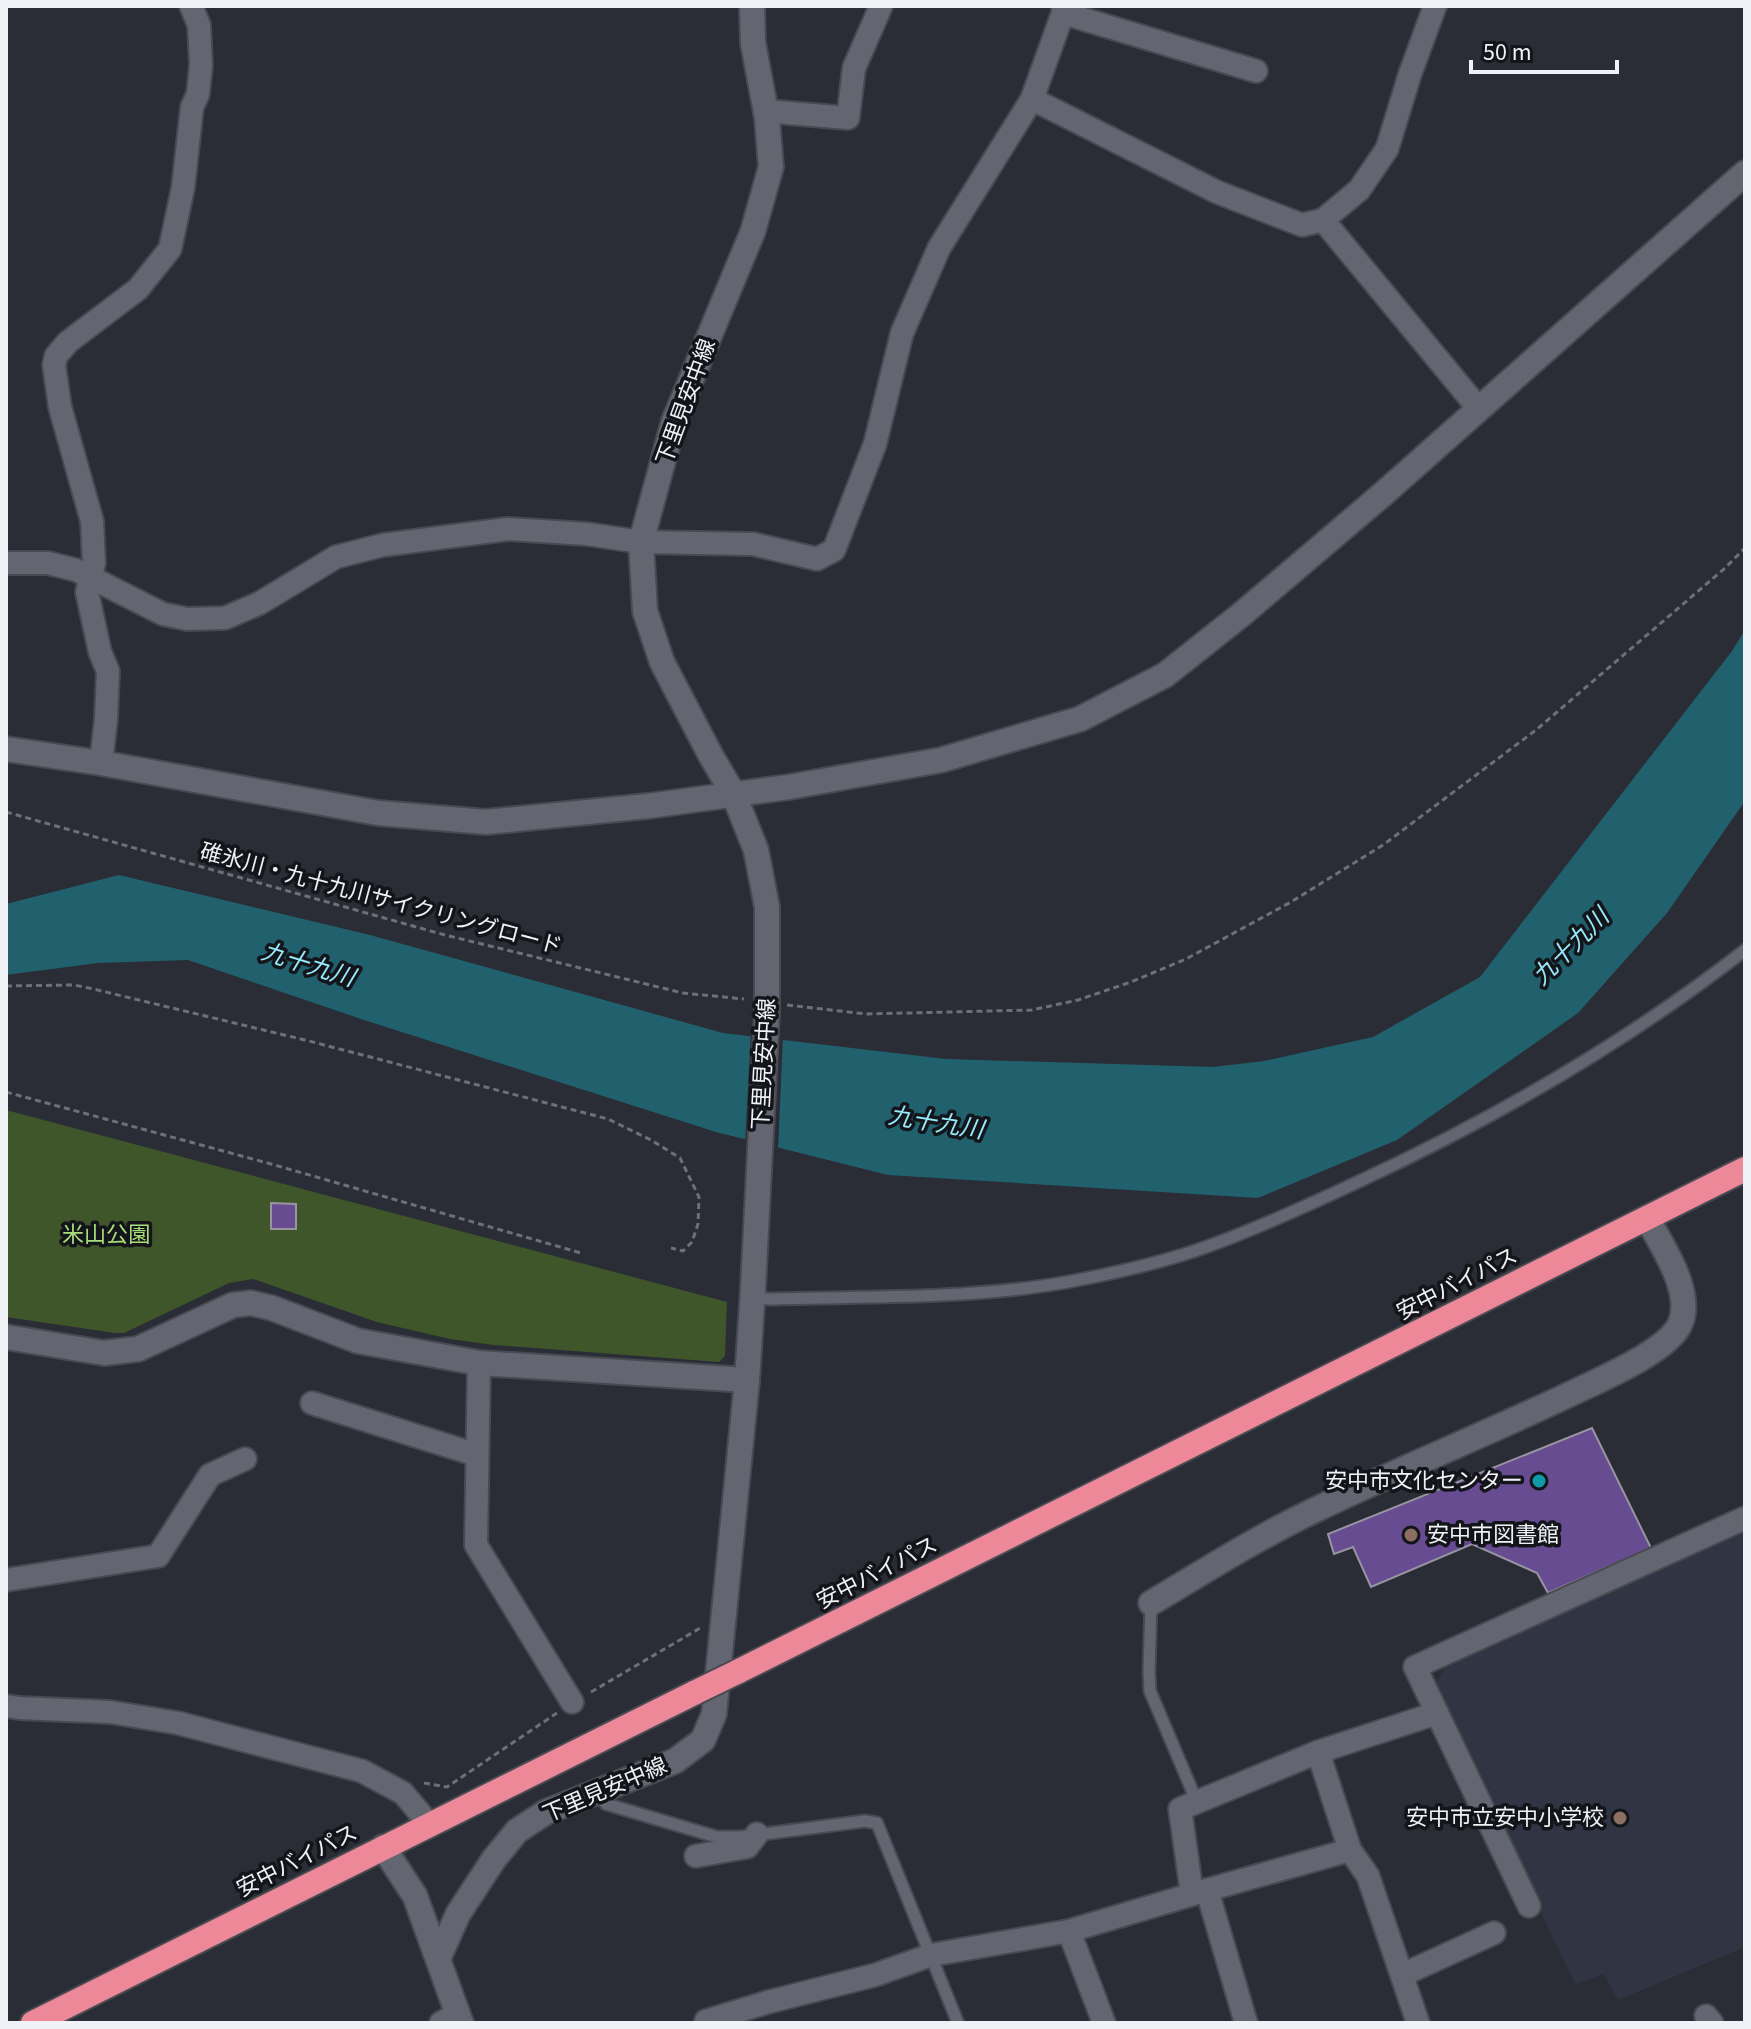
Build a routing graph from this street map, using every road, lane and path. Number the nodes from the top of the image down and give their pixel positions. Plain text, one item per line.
1 (191, 6) edge
2 (752, 6) edge
3 (881, 6) edge
4 (1435, 6) edge
5 (1063, 9) edge
6 (1256, 71) dead end
7 (1032, 99) junction
8 (765, 111) junction
9 (1745, 173) edge
10 (1323, 220) junction
11 (1479, 409) junction
12 (641, 542) junction
13 (1745, 548) edge
14 (6, 563) edge
15 (91, 578) junction
16 (6, 749) edge
17 (101, 763) junction
18 (734, 795) junction
19 (6, 812) edge
20 (1745, 950) edge
21 (6, 986) edge
22 (767, 1005) junction
23 (6, 1092) edge
24 (1745, 1169) edge
25 (1647, 1218) junction
26 (671, 1248) dead end
27 (581, 1253) dead end
28 (752, 1293) junction
29 (6, 1337) edge
30 (479, 1363) junction
31 (747, 1380) junction
32 (312, 1403) dead end
33 (477, 1455) junction
34 (245, 1459) dead end
35 (1745, 1518) edge
36 (6, 1580) edge
37 (1151, 1603) joint
38 (724, 1615) junction
39 (572, 1702) junction
40 (6, 1706) edge
41 (1437, 1713) junction
42 (1318, 1752) junction
43 (420, 1782) dead end
44 (597, 1791) junction
45 (1197, 1802) junction
46 (429, 1824) junction
47 (757, 1834) junction
48 (383, 1847) junction
49 (1350, 1850) junction
50 (696, 1856) dead end
51 (1199, 1892) junction
52 (415, 1896) junction
53 (468, 1898) junction
54 (1529, 1906) dead end
55 (1069, 1931) junction
56 (1494, 1933) dead end
57 (931, 1955) junction
58 (438, 1959) junction
59 (1402, 1975) junction
60 (453, 2020) edge
61 (706, 2021) dead end
62 (33, 2023) edge
63 (958, 2023) edge
64 (1104, 2023) edge
65 (1246, 2023) edge
66 (1418, 2023) edge

1 - 15 street
2 - 8 street, 下里見安中線
3 - 8 street
4 - 10 street
5 - 6 street
5 - 7 street
7 - 10 street
7 - 12 street
8 - 12 street, 下里見安中線
9 - 11 street
10 - 11 street
11 - 18 street
12 - 15 street
12 - 18 street, 下里見安中線
13 - 22 path, 碓氷川・九十九川サイクリングロード
14 - 15 street
15 - 17 street
16 - 17 street
17 - 18 street
18 - 22 street, 下里見安中線
19 - 22 path, 碓氷川・九十九川サイクリングロード
20 - 28 lane
21 - 26 path
22 - 28 street, 下里見安中線
23 - 27 path
24 - 25 highway, 安中バイパス
25 - 37 street
25 - 46 highway, 安中バイパス, bridge
28 - 31 street, 下里見安中線
29 - 30 street
30 - 31 street
30 - 33 street
31 - 38 street, 下里見安中線
32 - 33 street
33 - 39 street
34 - 36 street
35 - 41 street
37 - 45 lane
38 - 39 path
38 - 44 street, 下里見安中線
39 - 43 path
40 - 46 street
41 - 42 street
41 - 54 street
42 - 45 street
42 - 49 street
44 - 47 lane
44 - 53 street, 下里見安中線
45 - 51 street
46 - 48 highway, 安中バイパス
47 - 50 street
47 - 57 lane
48 - 52 street
48 - 62 highway, 安中バイパス
49 - 51 street
49 - 59 street
51 - 55 street
51 - 65 street
52 - 53 street
52 - 58 street
53 - 58 street, 下里見安中線
55 - 57 street
55 - 64 street
56 - 59 street
57 - 61 street
57 - 63 lane
58 - 60 street
59 - 66 street

